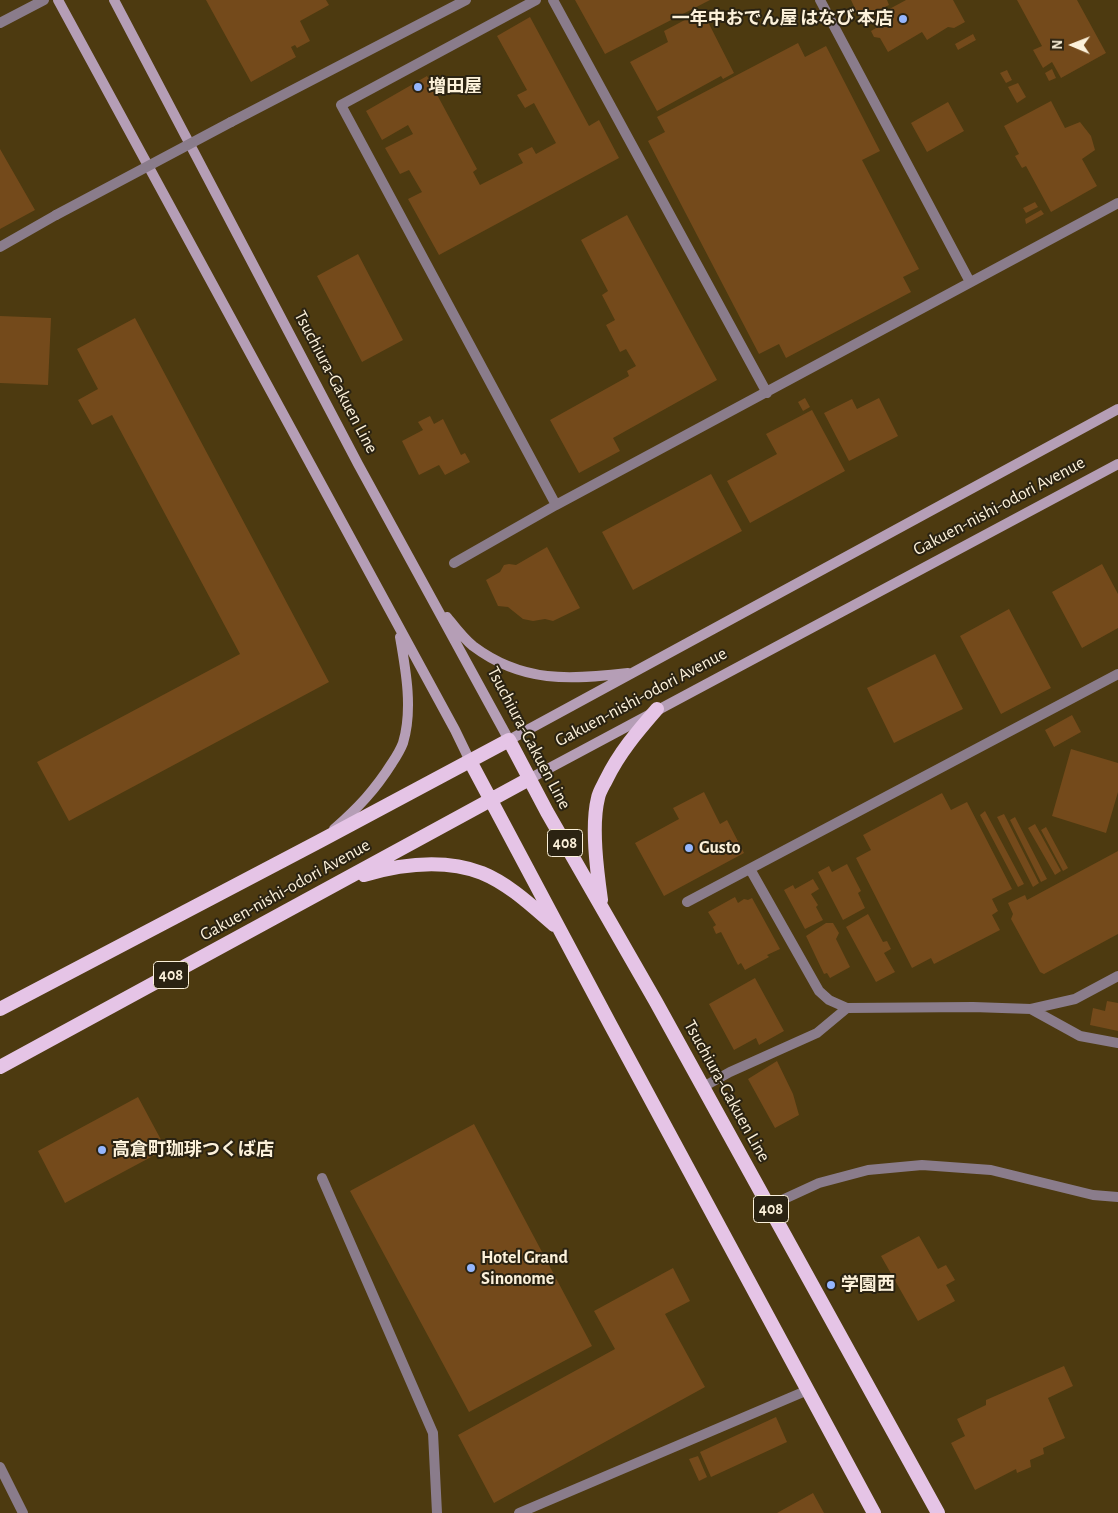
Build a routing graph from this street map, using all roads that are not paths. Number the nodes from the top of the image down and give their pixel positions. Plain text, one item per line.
1 (44, 0) edge
2 (58, 0) edge
3 (114, 0) edge
4 (466, 0) edge
5 (536, 0) edge
6 (553, 0) edge
7 (820, 0) edge
8 (0, 23) edge
9 (1118, 203) edge
10 (0, 247) edge
11 (970, 282) junction
12 (767, 393) junction
13 (1118, 409) edge
14 (1118, 464) edge
15 (556, 505) junction
16 (454, 562) dead end
17 (436, 606) junction
18 (398, 626) junction
19 (634, 672) junction
20 (1118, 674) edge
21 (657, 709) junction
22 (509, 740) junction
23 (470, 760) junction
24 (529, 779) junction
25 (490, 800) junction
26 (320, 841) junction
27 (750, 869) junction
28 (340, 881) junction
29 (686, 902) dead end
30 (602, 906) junction
31 (562, 932) junction
32 (1118, 976) edge
33 (847, 1008) junction
34 (1031, 1008) junction
35 (0, 1009) edge
36 (1118, 1043) edge
37 (0, 1067) edge
38 (703, 1087) junction
39 (322, 1178) dead end
40 (1118, 1197) edge
41 (769, 1206) junction
42 (808, 1390) junction
43 (0, 1467) edge
44 (23, 1513) edge
45 (437, 1513) edge
46 (519, 1513) edge
47 (874, 1513) edge
48 (938, 1513) edge

1 - 8 street
2 - 18 main road
3 - 17 main road, Tsuchiura-Gakuen Line
4 - 10 street, bridge
5 - 15 street
6 - 12 street
7 - 11 street
9 - 11 street
11 - 12 street
12 - 15 street
13 - 19 main road, Gakuen-nishi-odori Avenue
14 - 21 main road, Gakuen-nishi-odori Avenue
15 - 16 street
17 - 19 main road
17 - 22 main road, Tsuchiura-Gakuen Line
18 - 23 main road
18 - 26 main road
19 - 22 main road, Gakuen-nishi-odori Avenue
20 - 27 street
21 - 24 main road, Gakuen-nishi-odori Avenue
21 - 30 highway
22 - 23 highway, Gakuen-nishi-odori Avenue
22 - 24 highway, Tsuchiura-Gakuen Line / 408
23 - 25 highway, 408
23 - 26 highway, Gakuen-nishi-odori Avenue
24 - 25 highway, Gakuen-nishi-odori Avenue / 408
24 - 30 highway, Tsuchiura-Gakuen Line / 408
25 - 28 highway, Gakuen-nishi-odori Avenue / 408
25 - 31 highway, 408
26 - 35 highway, Gakuen-nishi-odori Avenue
27 - 29 street
27 - 33 street
28 - 31 highway
28 - 37 highway, Gakuen-nishi-odori Avenue / 408
30 - 38 highway, Tsuchiura-Gakuen Line / 408
31 - 42 highway, 408
32 - 34 street
33 - 34 street
33 - 38 street
34 - 36 street
38 - 41 highway, Tsuchiura-Gakuen Line / 408
39 - 45 street
40 - 41 street
41 - 48 highway, Tsuchiura-Gakuen Line / 408
42 - 46 street
42 - 47 highway, 408
43 - 44 street

